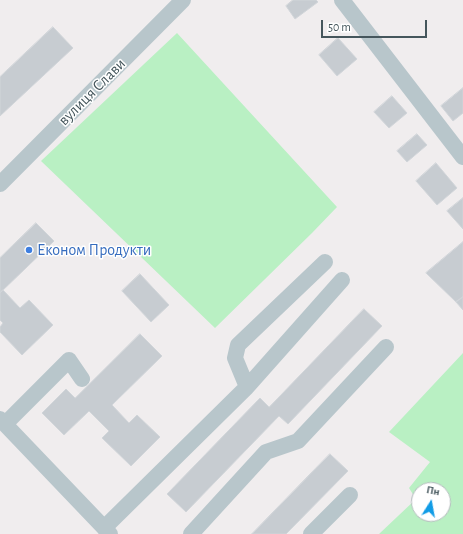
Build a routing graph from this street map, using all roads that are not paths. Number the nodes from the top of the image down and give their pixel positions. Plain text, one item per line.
1 (183, 0) edge
2 (342, 0) edge
3 (463, 157) edge
4 (1, 181) edge
5 (325, 262) dead end
6 (342, 280) dead end
7 (386, 347) dead end
8 (82, 378) dead end
9 (247, 387) junction
10 (3, 421) edge
11 (350, 495) dead end
12 (107, 531) edge
13 (191, 534) edge
14 (311, 534) edge

1 - 4 street, вулиця Слави
2 - 3 street
5 - 9 street
6 - 9 street
7 - 13 street
8 - 10 street
9 - 12 street
10 - 12 street
11 - 14 street

